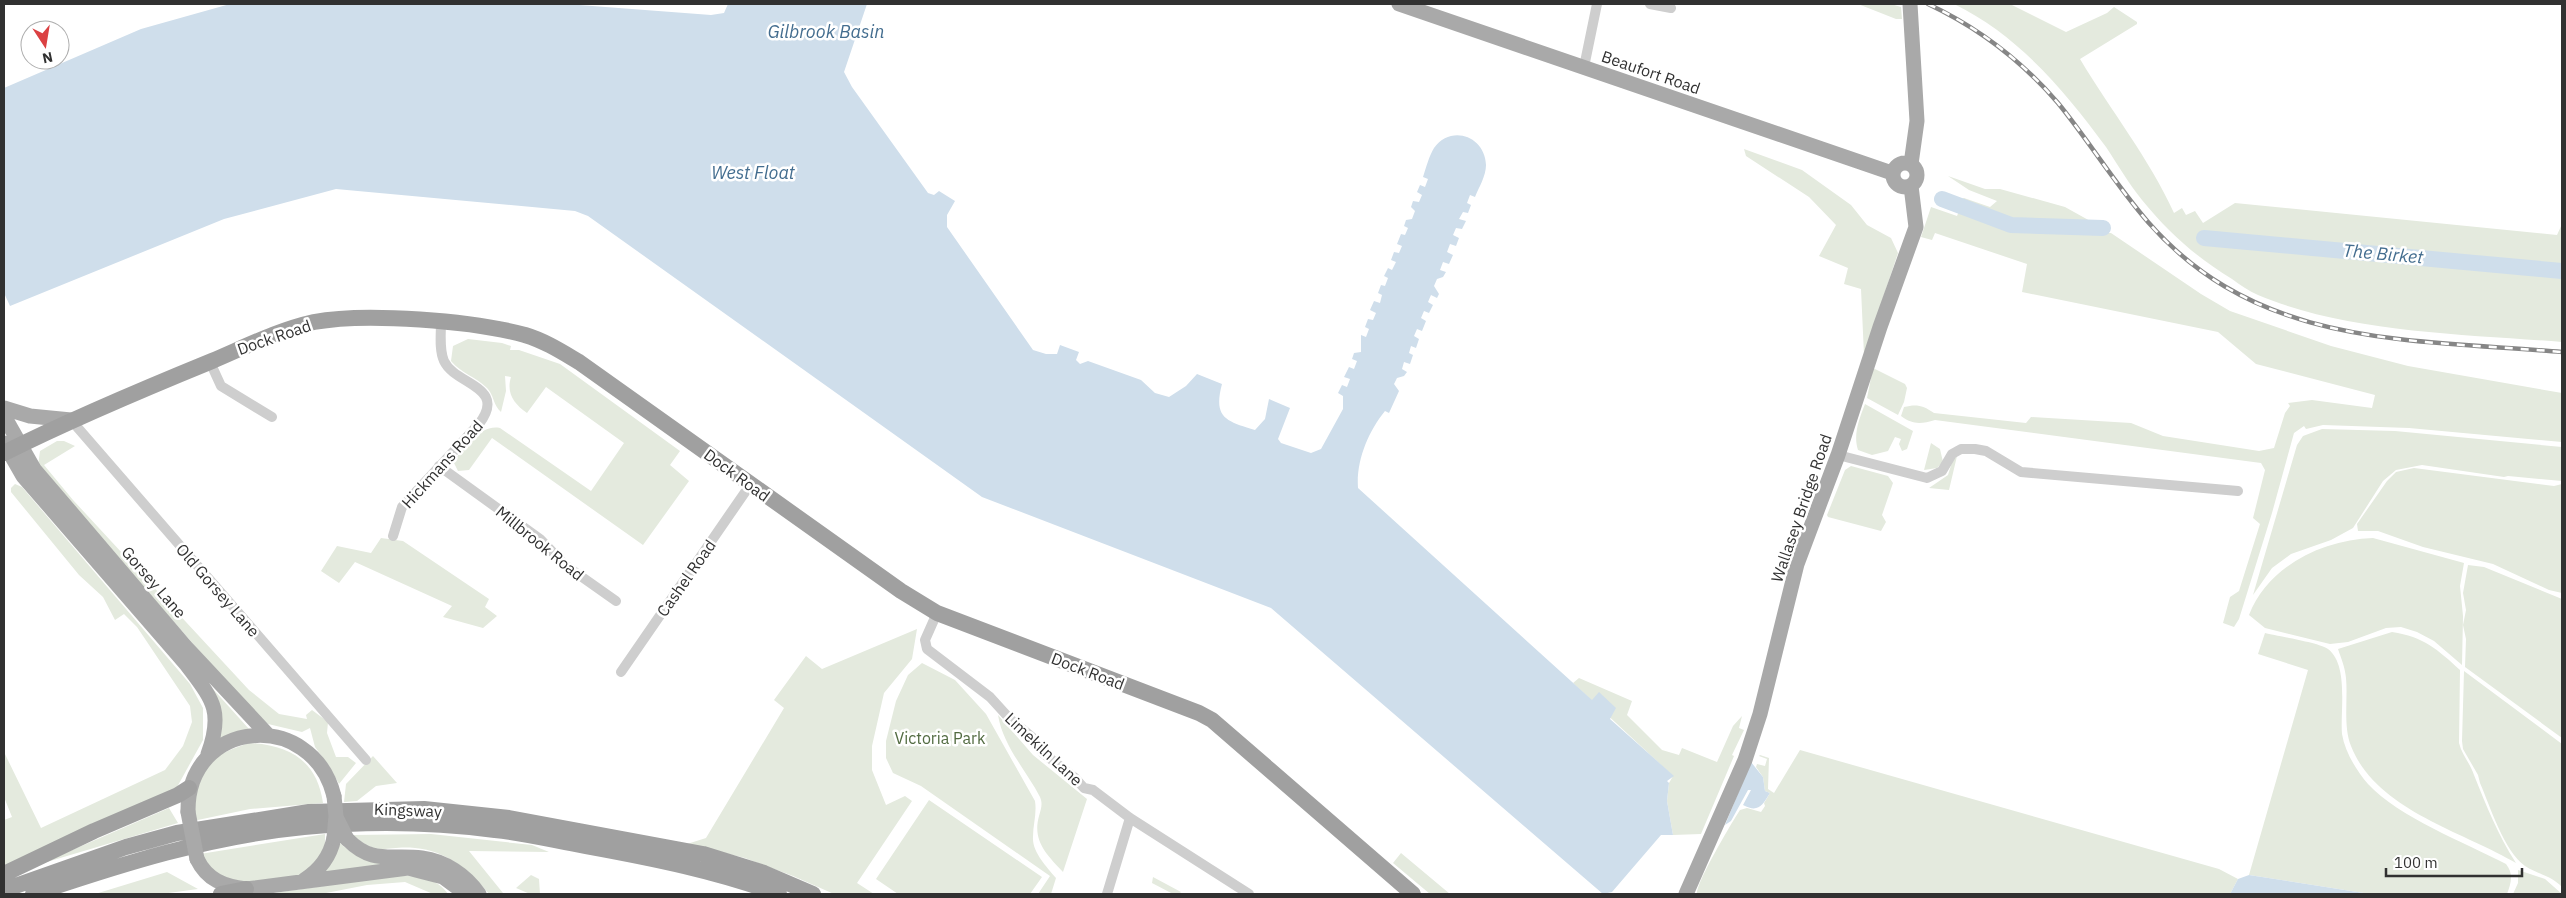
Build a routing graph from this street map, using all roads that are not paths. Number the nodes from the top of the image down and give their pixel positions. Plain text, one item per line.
1 (1399, 4) edge
2 (1597, 4) edge
3 (1650, 4) edge
4 (1910, 4) edge
5 (1671, 8) dead end
6 (1584, 68) junction
7 (1911, 164) junction
8 (1892, 173) junction
9 (1911, 186) junction
10 (441, 322) junction
11 (210, 362) junction
12 (4, 408) edge
13 (4, 416) edge
14 (272, 417) dead end
15 (70, 420) junction
16 (50, 429) junction
17 (8, 448) edge
18 (1838, 455) junction
19 (439, 466) junction
20 (4, 468) edge
21 (28, 473) junction
22 (750, 485) junction
23 (2238, 491) dead end
24 (392, 536) dead end
25 (616, 601) dead end
26 (937, 613) junction
27 (620, 672) dead end
28 (269, 736) junction
29 (208, 754) junction
30 (366, 760) dead end
31 (190, 788) junction
32 (1130, 818) junction
33 (340, 839) junction
34 (4, 874) edge
35 (303, 881) junction
36 (246, 889) junction
37 (4, 890) edge
38 (33, 894) edge
39 (221, 894) edge
40 (466, 894) edge
41 (479, 894) edge
42 (779, 894) edge
43 (813, 894) edge
44 (1107, 894) edge
45 (1249, 894) edge
46 (1413, 894) edge
47 (1686, 894) edge

1 - 6 main road, Beaufort Road
2 - 6 street
3 - 5 street
4 - 7 main road
6 - 8 main road, Beaufort Road
7 - 8 main road
7 - 9 main road
8 - 9 main road
9 - 18 main road, Wallasey Bridge Road
10 - 11 highway, Dock Road
10 - 19 street, Hickmans Road
10 - 22 highway, Dock Road
11 - 14 street
11 - 15 highway, Dock Road
12 - 15 main road
13 - 17 main road, Gorsey Lane
15 - 16 highway, Dock Road
15 - 30 street, Old Gorsey Lane
16 - 17 highway, Dock Road
16 - 21 main road
17 - 21 main road, Gorsey Lane
18 - 23 street
18 - 47 main road, Wallasey Bridge Road
19 - 24 street, Hickmans Road
19 - 25 street, Millbrook Road
20 - 21 main road
21 - 28 main road, Gorsey Lane
21 - 29 main road, Gorsey Lane
22 - 26 highway, Dock Road
22 - 27 street, Cashel Road
26 - 32 street, Limekiln Lane
26 - 46 highway, Dock Road
28 - 29 main road
28 - 33 main road, bridge
29 - 31 main road
31 - 34 highway
31 - 36 main road, bridge
32 - 44 street
32 - 45 street, Limekiln Lane
33 - 35 main road
33 - 41 main road
35 - 36 main road
35 - 40 main road
36 - 39 highway
37 - 43 highway, Kingsway
38 - 42 highway, Kingsway

